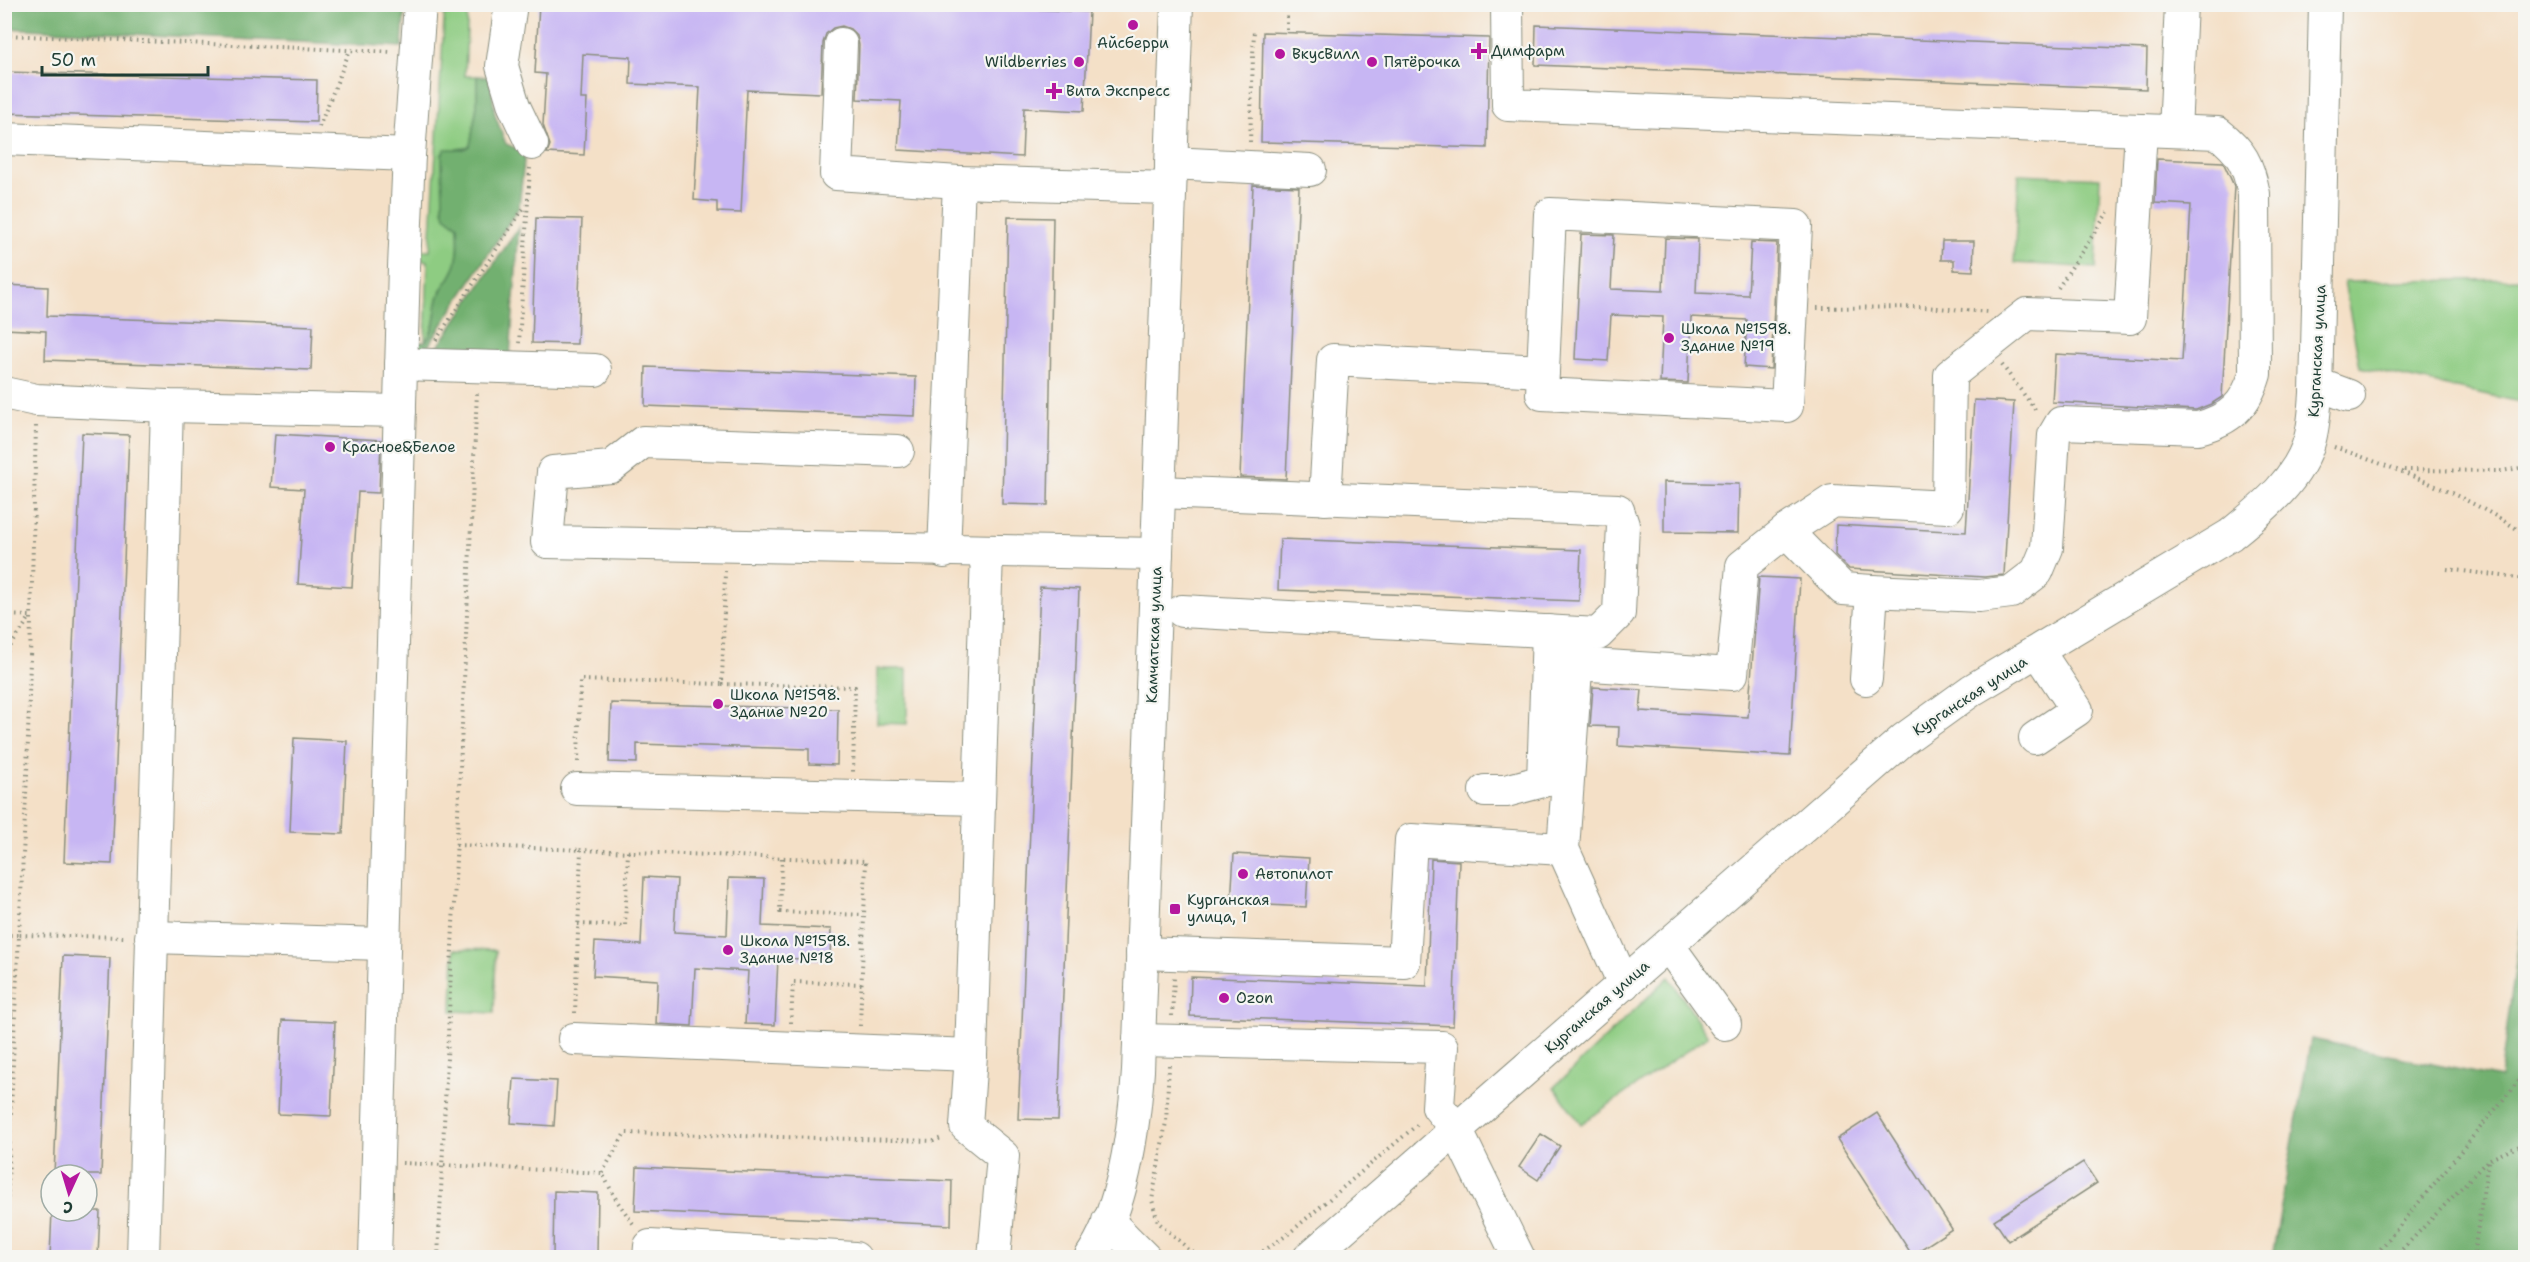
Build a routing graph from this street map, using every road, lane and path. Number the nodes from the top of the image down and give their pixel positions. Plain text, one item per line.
1 (420, 4) edge
2 (511, 4) edge
3 (1177, 4) edge
4 (1287, 4) edge
5 (1507, 4) edge
6 (2181, 4) edge
7 (2325, 4) edge
8 (1254, 29) dead end
9 (1287, 30) dead end
10 (4, 35) edge
11 (841, 44) dead end
12 (350, 50) junction
13 (417, 53) junction
14 (2141, 130) junction
15 (2175, 131) junction
16 (4, 140) edge
17 (532, 144) joint
18 (311, 152) junction
19 (409, 155) junction
20 (1249, 167) junction
21 (1310, 170) dead end
22 (1171, 176) junction
23 (959, 182) junction
24 (526, 206) junction
25 (2110, 210) dead end
26 (1792, 308) junction
27 (2033, 315) junction
28 (1987, 346) junction
29 (411, 364) junction
30 (479, 366) junction
31 (517, 367) junction
32 (595, 370) dead end
33 (1543, 371) junction
34 (2317, 384) junction
35 (4, 393) edge
36 (2349, 396) dead end
37 (36, 400) junction
38 (167, 406) junction
39 (400, 411) junction
40 (2054, 435) junction
41 (2310, 439) junction
42 (898, 452) dead end
43 (2526, 467) edge
44 (2399, 470) junction
45 (1159, 492) junction
46 (1325, 499) junction
47 (1786, 531) junction
48 (2526, 535) edge
49 (944, 552) junction
50 (987, 552) junction
51 (1157, 554) junction
52 (2447, 569) dead end
53 (724, 574) dead end
54 (2526, 579) edge
55 (1872, 591) junction
56 (1182, 610) dead end
57 (4, 615) edge
58 (31, 616) junction
59 (1563, 632) junction
60 (2038, 651) junction
61 (4, 656) edge
62 (1576, 664) junction
63 (1866, 680) dead end
64 (722, 684) junction
65 (2035, 738) dead end
66 (577, 789) joint
67 (1485, 791) dead end
68 (853, 796) junction
69 (979, 799) junction
70 (456, 845) junction
71 (1563, 849) junction
72 (581, 850) junction
73 (628, 851) junction
74 (782, 858) junction
75 (864, 915) junction
76 (578, 924) junction
77 (4, 935) edge
78 (19, 935) junction
79 (151, 937) junction
80 (384, 944) junction
81 (1668, 945) junction
82 (1142, 953) junction
83 (1175, 954) junction
84 (862, 984) junction
85 (1623, 984) junction
86 (4, 1014) edge
87 (15, 1014) junction
88 (1725, 1024) dead end
89 (574, 1039) joint
90 (1139, 1040) junction
91 (1170, 1040) junction
92 (790, 1048) junction
93 (859, 1051) junction
94 (971, 1055) junction
95 (2526, 1072) edge
96 (2521, 1077) junction
97 (2526, 1085) edge
98 (1447, 1118) junction
99 (966, 1126) junction
100 (2526, 1143) edge
101 (2488, 1160) junction
102 (378, 1162) junction
103 (441, 1165) junction
104 (602, 1173) junction
105 (1108, 1221) junction
106 (650, 1252) edge
107 (5, 1257) edge
108 (143, 1257) edge
109 (375, 1257) edge
110 (438, 1257) edge
111 (855, 1257) edge
112 (994, 1257) edge
113 (1090, 1257) edge
114 (1145, 1257) edge
115 (1199, 1257) edge
116 (1253, 1257) edge
117 (1309, 1257) edge
118 (1519, 1257) edge
119 (2373, 1257) edge
120 (2394, 1257) edge
121 (2473, 1257) edge

1 - 13 street
2 - 17 street
3 - 22 street, Камчатская улица
4 - 9 path
5 - 14 street
6 - 15 street
7 - 34 street, Курганская улица
8 - 20 path
10 - 12 path
11 - 23 street
12 - 13 path
12 - 18 path
13 - 19 street
14 - 15 street
14 - 27 street
15 - 40 street
16 - 18 street
17 - 24 path
18 - 19 street
19 - 29 street
20 - 21 street
20 - 22 street
22 - 23 street
22 - 45 street, Камчатская улица
23 - 49 street
24 - 29 path
24 - 31 path
25 - 27 path
26 - 27 path
26 - 33 street
26 - 33 street
27 - 28 street
28 - 40 path
28 - 47 street
29 - 30 street
29 - 39 street
30 - 31 street
30 - 70 path
31 - 32 street
33 - 46 street
34 - 36 street
34 - 41 street, Курганская улица
35 - 37 street
37 - 38 street
37 - 58 path
38 - 39 street
38 - 79 street
39 - 80 street
40 - 55 street
41 - 44 path
41 - 60 street, Курганская улица
42 - 49 street
43 - 44 path
44 - 48 path
45 - 46 street
45 - 51 street, Камчатская улица
46 - 59 street
47 - 55 street
47 - 62 street
49 - 50 street
50 - 51 street
50 - 69 street
51 - 82 street, Камчатская улица
52 - 54 path
53 - 64 path
55 - 63 street
56 - 59 street
57 - 58 path
58 - 61 path
58 - 78 path
59 - 62 street
59 - 67 street
60 - 65 street
60 - 81 street, Курганская улица
62 - 71 street
64 - 66 path
64 - 68 path
66 - 68 street
68 - 69 street
69 - 94 street
70 - 72 path
70 - 103 path
71 - 83 street
71 - 85 street
72 - 73 path
72 - 76 path
73 - 74 path
73 - 76 path
74 - 75 path
74 - 75 path
75 - 84 path
76 - 89 path
77 - 78 path
78 - 79 path
78 - 87 path
79 - 80 street
79 - 108 street
80 - 102 street
81 - 85 street, Курганская улица
81 - 88 street
82 - 83 street
82 - 90 street, Камчатская улица
83 - 91 path
84 - 92 path
84 - 93 path
85 - 98 street, Курганская улица
86 - 87 path
87 - 107 path
89 - 92 street
90 - 91 street
90 - 105 street, Камчатская улица
91 - 98 street
91 - 115 path
92 - 93 street
93 - 94 street
94 - 99 street
95 - 96 path
96 - 97 path
96 - 119 path
98 - 116 path
98 - 117 street, Курганская улица
98 - 118 street
99 - 104 path
99 - 112 street
100 - 101 path
101 - 120 path
101 - 121 path
102 - 103 path
102 - 109 street
103 - 104 path
103 - 110 path
104 - 106 path
105 - 113 street, Камчатская улица
105 - 114 street
106 - 111 street

